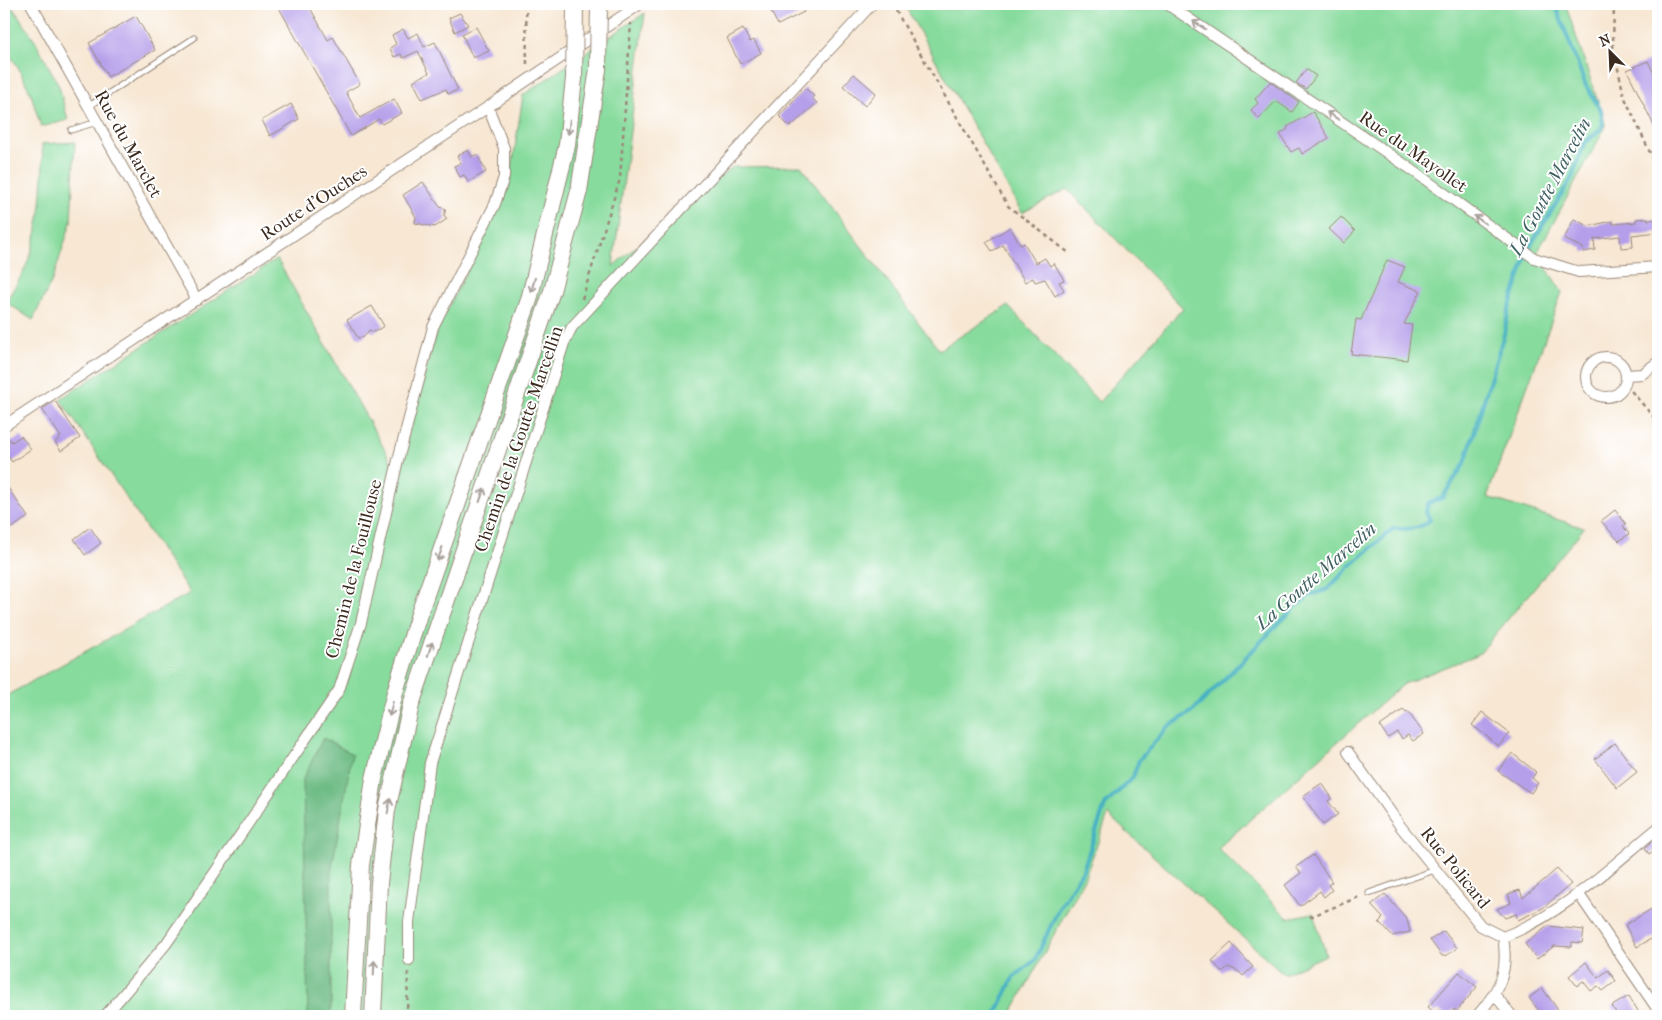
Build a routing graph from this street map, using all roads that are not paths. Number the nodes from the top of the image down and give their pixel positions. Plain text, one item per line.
1 (31, 4) edge
2 (575, 4) edge
3 (599, 4) edge
4 (872, 4) edge
5 (1167, 4) edge
6 (1656, 4) edge
7 (636, 6) edge
8 (1658, 7) edge
9 (194, 38) dead end
10 (88, 106) junction
11 (488, 107) junction
12 (97, 122) junction
13 (72, 130) dead end
14 (1658, 267) edge
15 (197, 300) junction
16 (1658, 362) edge
17 (1626, 380) road end
18 (4, 426) edge
19 (1348, 752) dead end
20 (1658, 828) edge
21 (1435, 870) junction
22 (1369, 893) road end
23 (1578, 893) junction
24 (1503, 936) junction
25 (408, 960) road end
26 (1494, 994) junction
27 (1658, 1010) edge
28 (105, 1016) edge
29 (353, 1016) edge
30 (373, 1016) edge
31 (1477, 1016) edge
32 (1512, 1016) edge

1 - 10 street, Rue du Marclet
2 -> 29 main road, bridge
30 -> 3 main road, bridge
4 - 25 street, Chemin de la Goutte Marcellin
14 -> 5 street, Rue du Mayollet
6 - 8 street
7 - 11 street, Route d'Ouches
9 - 10 lane
10 - 12 street, Rue du Marclet
11 - 15 street, Route d'Ouches
11 - 28 street, Chemin de la Fouillouse
12 - 13 lane
12 - 15 street, Rue du Marclet
15 - 18 street, Route d'Ouches
16 - 17 street
19 - 21 street, Rue Policard
20 - 23 street
21 - 22 lane
21 - 24 street, Rue Policard
23 - 24 street
23 - 27 street
24 - 26 street
26 - 31 street
26 - 32 street

